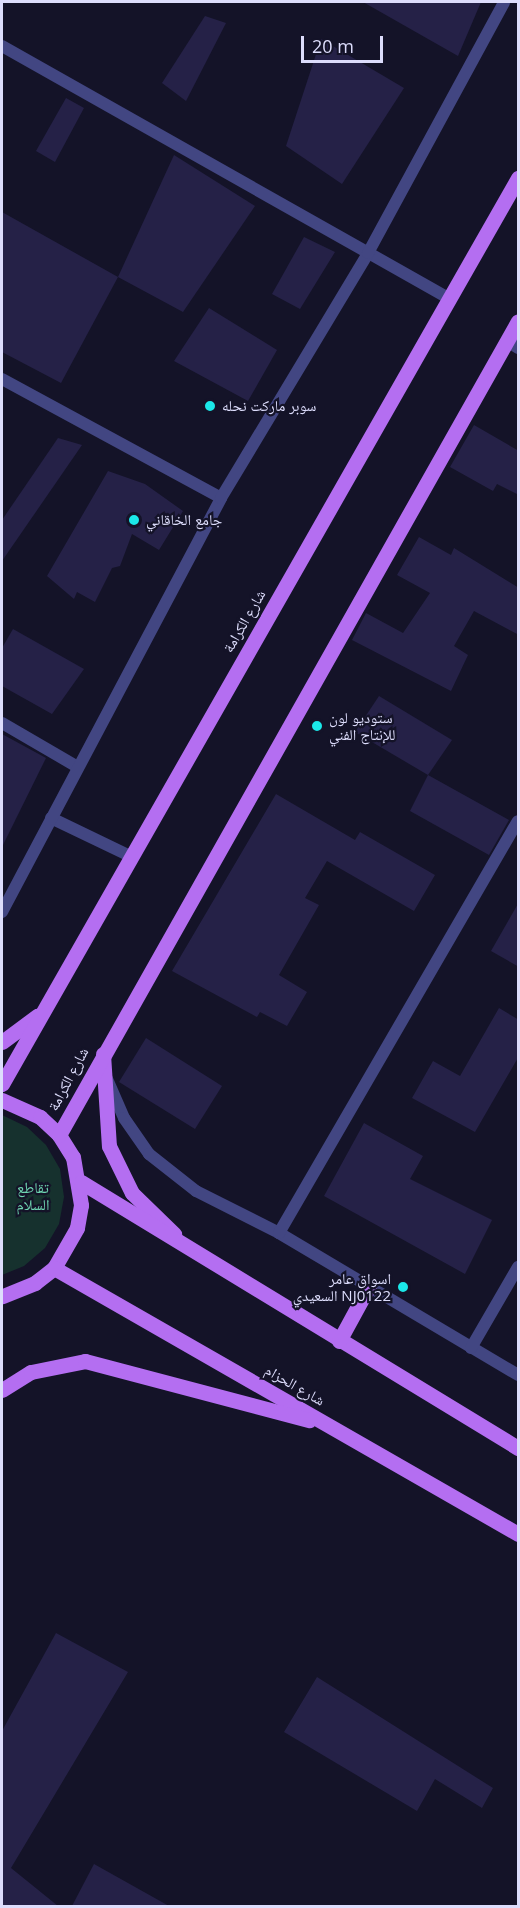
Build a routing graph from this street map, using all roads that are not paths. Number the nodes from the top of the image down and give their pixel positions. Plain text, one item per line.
1 (504, 2) edge
2 (2, 46) edge
3 (519, 178) edge
4 (368, 253) junction
5 (450, 299) junction
6 (519, 321) edge
7 (513, 345) edge
8 (2, 379) edge
9 (221, 498) junction
10 (2, 723) edge
11 (76, 766) junction
12 (51, 818) junction
13 (519, 821) edge
14 (130, 856) junction
15 (2, 912) edge
16 (42, 1012) junction
17 (2, 1042) edge
18 (102, 1053) junction
19 (103, 1070) junction
20 (2, 1084) edge
21 (2, 1100) edge
22 (59, 1135) junction
23 (81, 1182) junction
24 (279, 1233) junction
25 (195, 1256) junction
26 (519, 1267) edge
27 (54, 1268) junction
28 (369, 1286) junction
29 (2, 1296) edge
30 (339, 1341) junction
31 (471, 1348) junction
32 (519, 1376) edge
33 (2, 1390) edge
34 (328, 1425) junction
35 (519, 1448) edge
36 (519, 1534) edge

1 - 4 street
2 - 4 street
3 - 5 main road, شارع الكرامة
4 - 5 street
4 - 9 street
5 - 14 main road, شارع الكرامة
6 - 7 main road, شارع الكرامة
7 - 18 main road, شارع الكرامة
8 - 9 street
9 - 11 street
10 - 11 street
11 - 12 street
12 - 14 street
12 - 15 street
13 - 24 street
14 - 16 main road, شارع الكرامة
16 - 17 main road
16 - 20 main road, شارع الكرامة
18 - 19 main road
18 - 22 main road, شارع الكرامة
19 - 24 street
19 - 25 main road
21 - 22 main road
22 - 23 main road
23 - 25 main road
23 - 27 main road
24 - 28 street
25 - 30 main road
26 - 31 street
27 - 29 main road
27 - 34 main road, شارع الحزام
28 - 30 main road
28 - 31 street
30 - 35 main road
31 - 32 street
33 - 34 main road
34 - 36 main road, شارع الحزام

